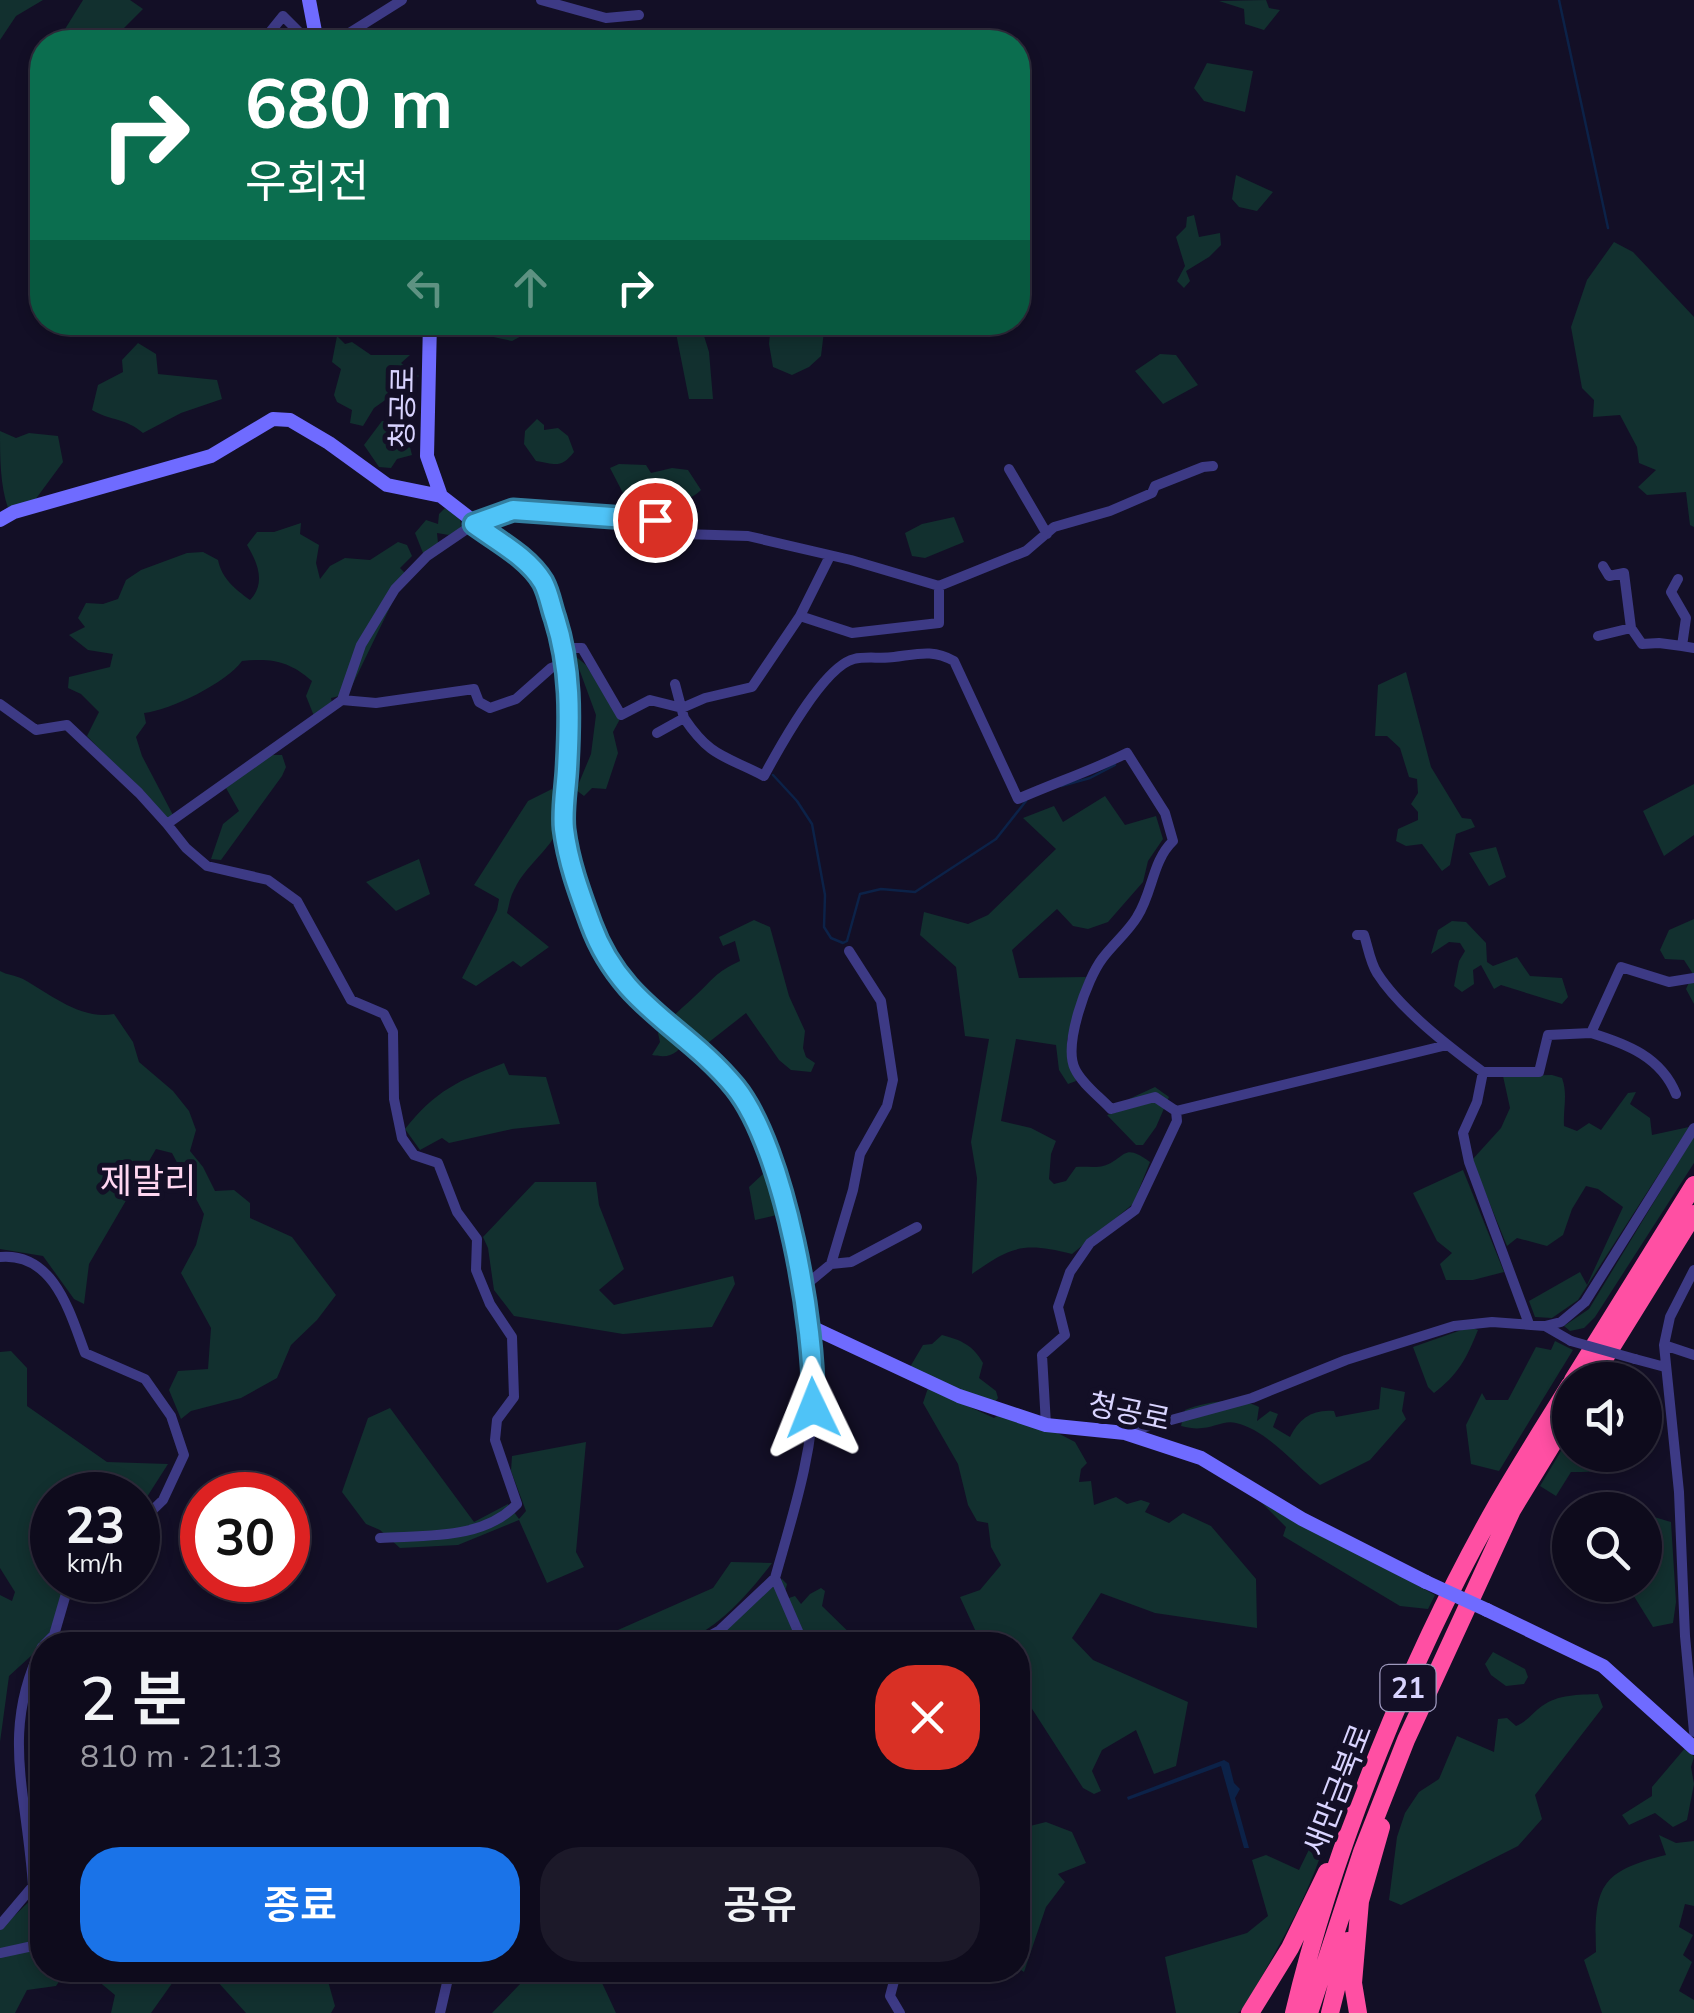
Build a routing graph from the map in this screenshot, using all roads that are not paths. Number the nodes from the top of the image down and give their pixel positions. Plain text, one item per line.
1 (308, 0) edge
2 (402, 0) edge
3 (540, 0) edge
4 (638, 15) dead end
5 (272, 30) edge
6 (297, 30) edge
7 (315, 30) edge
8 (354, 30) edge
9 (430, 335) edge
10 (1213, 466) dead end
11 (1009, 469) dead end
12 (441, 496) junction
13 (0, 520) edge
14 (474, 524) junction
15 (1047, 534) junction
16 (830, 556) junction
17 (1603, 566) dead end
18 (1678, 579) dead end
19 (939, 586) junction
20 (800, 616) junction
21 (1631, 628) junction
22 (1598, 636) dead end
23 (1688, 647) edge
24 (565, 656) junction
25 (675, 684) dead end
26 (342, 700) junction
27 (0, 704) edge
28 (683, 713) junction
29 (657, 734) dead end
30 (167, 824) junction
31 (1357, 935) dead end
32 (849, 951) dead end
33 (1694, 978) edge
34 (1591, 1033) junction
35 (1447, 1045) junction
36 (1483, 1072) junction
37 (1676, 1094) dead end
38 (1176, 1111) junction
39 (1694, 1128) edge
40 (1694, 1185) edge
41 (1694, 1214) edge
42 (917, 1228) dead end
43 (0, 1256) edge
44 (832, 1264) junction
45 (1694, 1270) edge
46 (801, 1290) junction
47 (807, 1324) junction
48 (1529, 1324) junction
49 (1546, 1326) junction
50 (1664, 1346) junction
51 (1694, 1355) edge
52 (1584, 1362) edge
53 (1602, 1362) edge
54 (1665, 1367) junction
55 (1552, 1416) edge
56 (1046, 1425) junction
57 (1125, 1433) junction
58 (1552, 1444) edge
59 (160, 1503) edge
60 (380, 1538) dead end
61 (775, 1578) junction
62 (64, 1602) edge
63 (55, 1632) edge
64 (716, 1632) edge
65 (798, 1632) edge
66 (30, 1664) edge
67 (10, 1692) dead end
68 (1694, 1732) edge
69 (1694, 1748) edge
70 (1372, 1772) junction
71 (8, 1778) dead end
72 (1384, 1800) junction
73 (30, 1854) edge
74 (1335, 1856) junction
75 (30, 1888) edge
76 (1360, 1901) junction
77 (0, 1924) edge
78 (30, 1947) edge
79 (0, 1953) edge
80 (447, 1982) edge
81 (893, 1982) edge
82 (440, 2013) edge
83 (900, 2013) edge
84 (1250, 2013) edge
85 (1285, 2013) edge
86 (1294, 2013) edge
87 (1309, 2013) edge
88 (1330, 2013) edge
89 (1358, 2013) edge

1 - 7 street
2 - 8 street
3 - 4 street
5 - 6 street
9 - 12 street, 청공로
10 - 15 street
11 - 15 street
12 - 13 street
12 - 14 street
14 - 16 street
14 - 24 street
14 - 26 street
15 - 19 street
16 - 19 street
16 - 20 street
17 - 21 street
18 - 23 street
19 - 20 street
20 - 28 street
21 - 22 street
21 - 23 street
24 - 26 street
24 - 28 street
24 - 46 street
25 - 28 street
26 - 30 street
27 - 30 street
28 - 29 street
28 - 38 street
30 - 60 street
31 - 35 street
32 - 44 street
33 - 34 street
34 - 36 street
34 - 37 street
35 - 36 street
35 - 38 street
36 - 48 street
38 - 56 street
39 - 49 street
40 - 52 highway, 새만금북로 / 21
41 - 53 highway
42 - 44 street
43 - 59 street
44 - 46 street
45 - 50 street
46 - 47 street
47 - 56 street, 청공로
47 - 61 street
48 - 49 street
48 - 57 street
49 - 54 street, bridge
50 - 51 street
50 - 54 street
54 - 68 street
55 - 70 highway, 새만금북로 / 21
56 - 57 street, 청공로
57 - 69 street, 청공로, bridge
58 - 72 highway, 새만금북로 / 21
61 - 64 street
61 - 65 street
62 - 63 street
66 - 67 street
70 - 74 highway
70 - 86 highway, 새만금북로 / 21
71 - 73 street
72 - 76 highway
72 - 87 highway, 새만금북로 / 21
74 - 84 highway
74 - 85 highway
75 - 77 street
76 - 88 highway
76 - 89 highway
78 - 79 street
80 - 82 street
81 - 83 street

